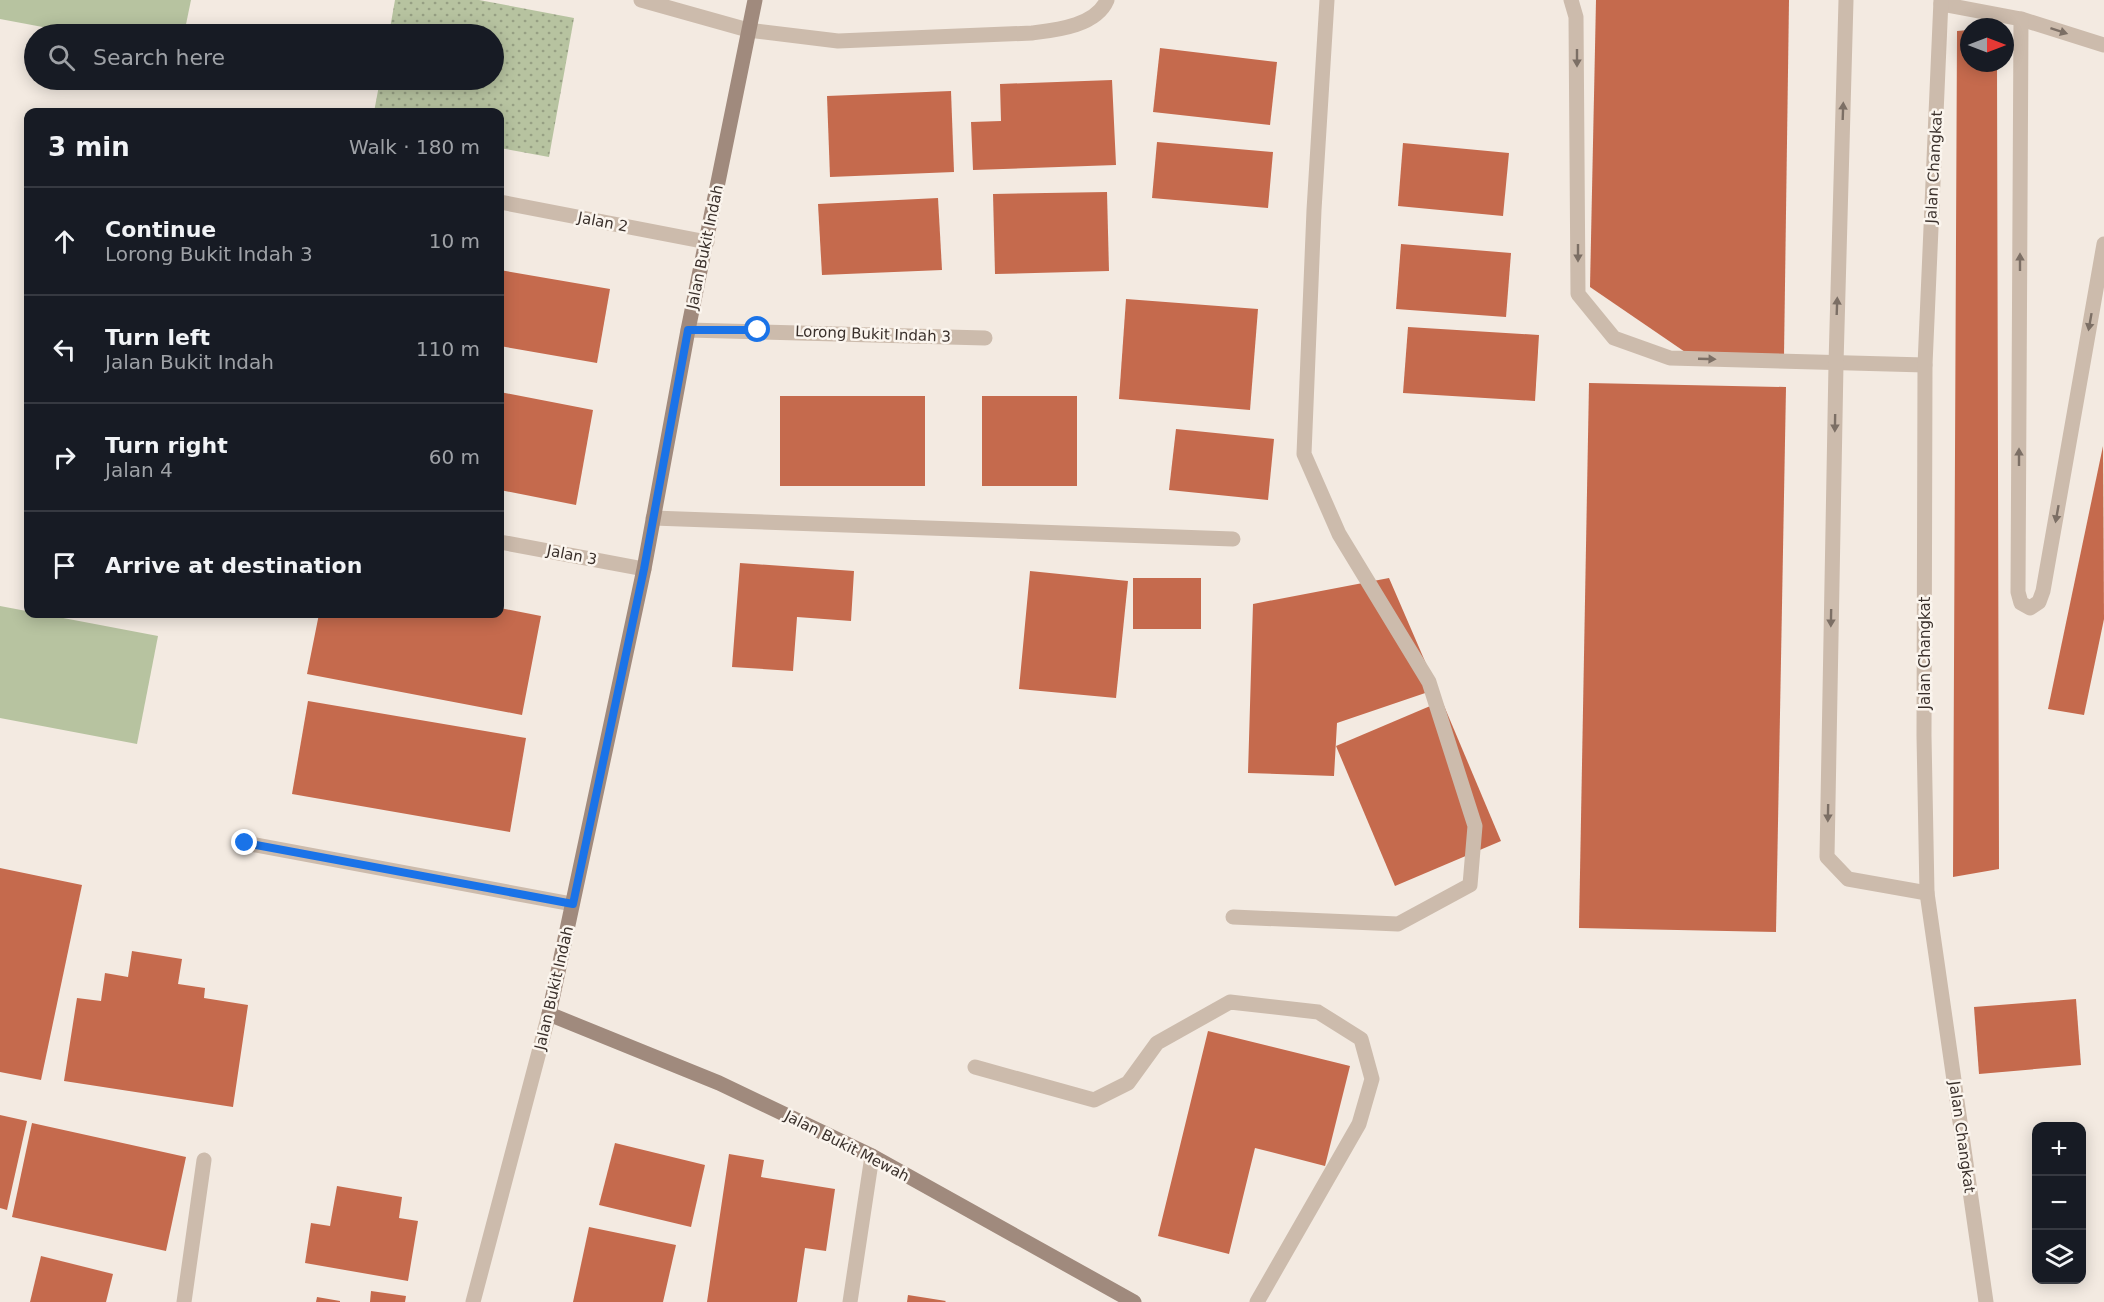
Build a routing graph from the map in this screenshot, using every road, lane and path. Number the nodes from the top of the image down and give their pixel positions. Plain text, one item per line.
1 (641, 0) edge
2 (755, 0) edge
3 (1107, 0) edge
4 (1327, 0) edge
5 (1571, 0) edge
6 (1846, 0) edge
7 (1941, 2) edge
8 (682, 6) edge
9 (2021, 19) junction
10 (748, 30) junction
11 (2104, 45) edge
12 (504, 203) edge
13 (707, 242) junction
14 (2104, 244) edge
15 (688, 330) junction
16 (985, 338) dead end
17 (1836, 364) junction
18 (1925, 365) junction
19 (653, 518) junction
20 (1233, 538) dead end
21 (504, 543) edge
22 (644, 569) junction
23 (245, 843) dead end
24 (1928, 893) junction
25 (573, 904) junction
26 (1233, 917) dead end
27 (549, 1014) junction
28 (975, 1066) dead end
29 (872, 1156) junction
30 (204, 1160) dead end
31 (184, 1302) edge
32 (473, 1302) edge
33 (850, 1302) edge
34 (1134, 1302) edge
35 (1257, 1302) edge
36 (1986, 1302) edge

1 - 8 street
2 - 10 street, Jalan Bukit Indah
3 - 10 street
4 - 26 street
5 -> 17 street
17 -> 6 street
7 - 9 street
7 - 18 street, Jalan Changkat
8 - 10 street
9 -> 11 street
14 -> 9 street
10 - 13 street, Jalan Bukit Indah
12 - 13 street, Jalan 2
13 - 15 street, Jalan Bukit Indah
15 - 16 street, Lorong Bukit Indah 3
15 - 19 street, Jalan Bukit Indah
17 - 18 street
17 -> 24 street
18 - 24 street, Jalan Changkat
19 - 20 street
19 - 22 street, Jalan Bukit Indah
21 - 22 street, Jalan 3
22 - 25 street, Jalan Bukit Indah
23 - 25 street
24 - 36 street, Jalan Changkat
25 - 27 street, Jalan Bukit Indah
27 - 29 street, Jalan Bukit Mewah
27 - 32 street, Jalan Bukit Indah
28 - 35 street
29 - 33 street
29 - 34 street, Jalan Bukit Mewah
30 - 31 street

